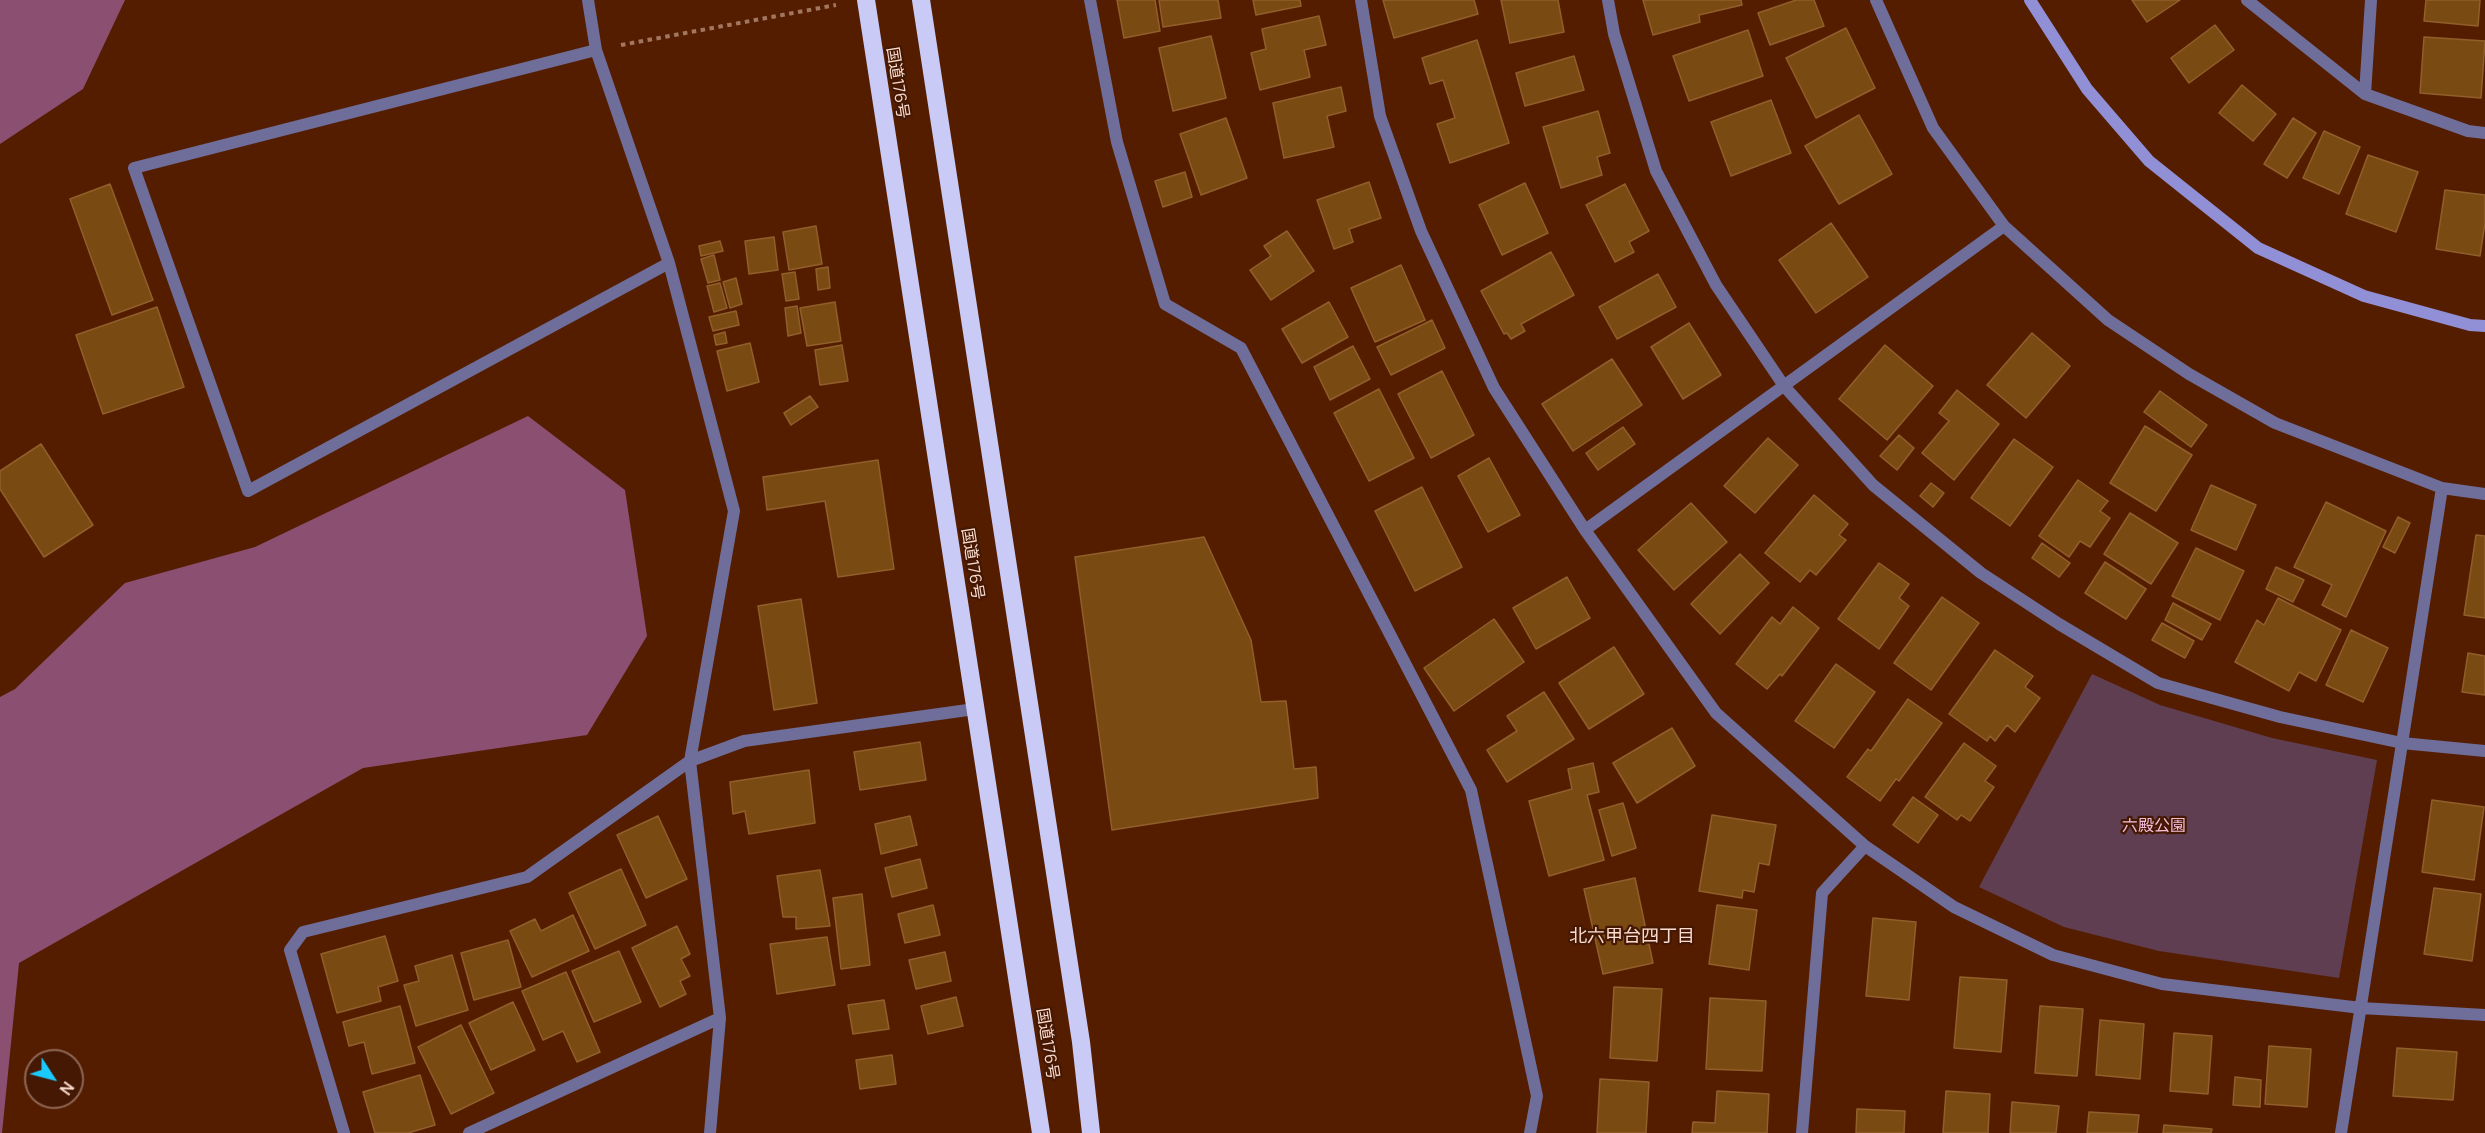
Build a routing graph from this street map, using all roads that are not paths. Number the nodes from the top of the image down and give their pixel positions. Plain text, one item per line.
1 (588, 0) edge
2 (866, 0) edge
3 (921, 0) edge
4 (1090, 0) edge
5 (1361, 0) edge
6 (1608, 0) edge
7 (1876, 0) edge
8 (2030, 0) edge
9 (2247, 0) edge
10 (2371, 0) edge
11 (596, 50) junction
12 (2365, 94) junction
13 (2485, 133) edge
14 (2004, 226) junction
15 (669, 263) junction
16 (2485, 326) edge
17 (1784, 386) junction
18 (2442, 488) junction
19 (2485, 494) edge
20 (1586, 530) junction
21 (975, 709) junction
22 (2402, 743) junction
23 (2485, 751) edge
24 (690, 761) junction
25 (1865, 846) junction
26 (2361, 1008) junction
27 (2485, 1015) edge
28 (720, 1017) junction
29 (344, 1133) edge
30 (469, 1133) edge
31 (710, 1133) edge
32 (1041, 1133) edge
33 (1091, 1133) edge
34 (1530, 1133) edge
35 (1802, 1133) edge
36 (2341, 1133) edge

1 - 11 street
2 - 21 highway, 国道176号
3 - 33 highway, 国道176号
4 - 34 street
5 - 20 street
6 - 17 street
7 - 14 street
8 - 16 street
9 - 12 street
10 - 12 street
11 - 15 street
11 - 15 street
12 - 13 street
14 - 17 street
14 - 18 street
15 - 24 street
17 - 20 street
17 - 22 street
18 - 19 street
18 - 22 street
20 - 25 street
21 - 24 street
21 - 32 highway, 国道176号
22 - 23 street
22 - 26 street
24 - 28 street
24 - 29 street
25 - 26 street
25 - 35 street
26 - 27 street
26 - 36 street
28 - 30 street
28 - 31 street

